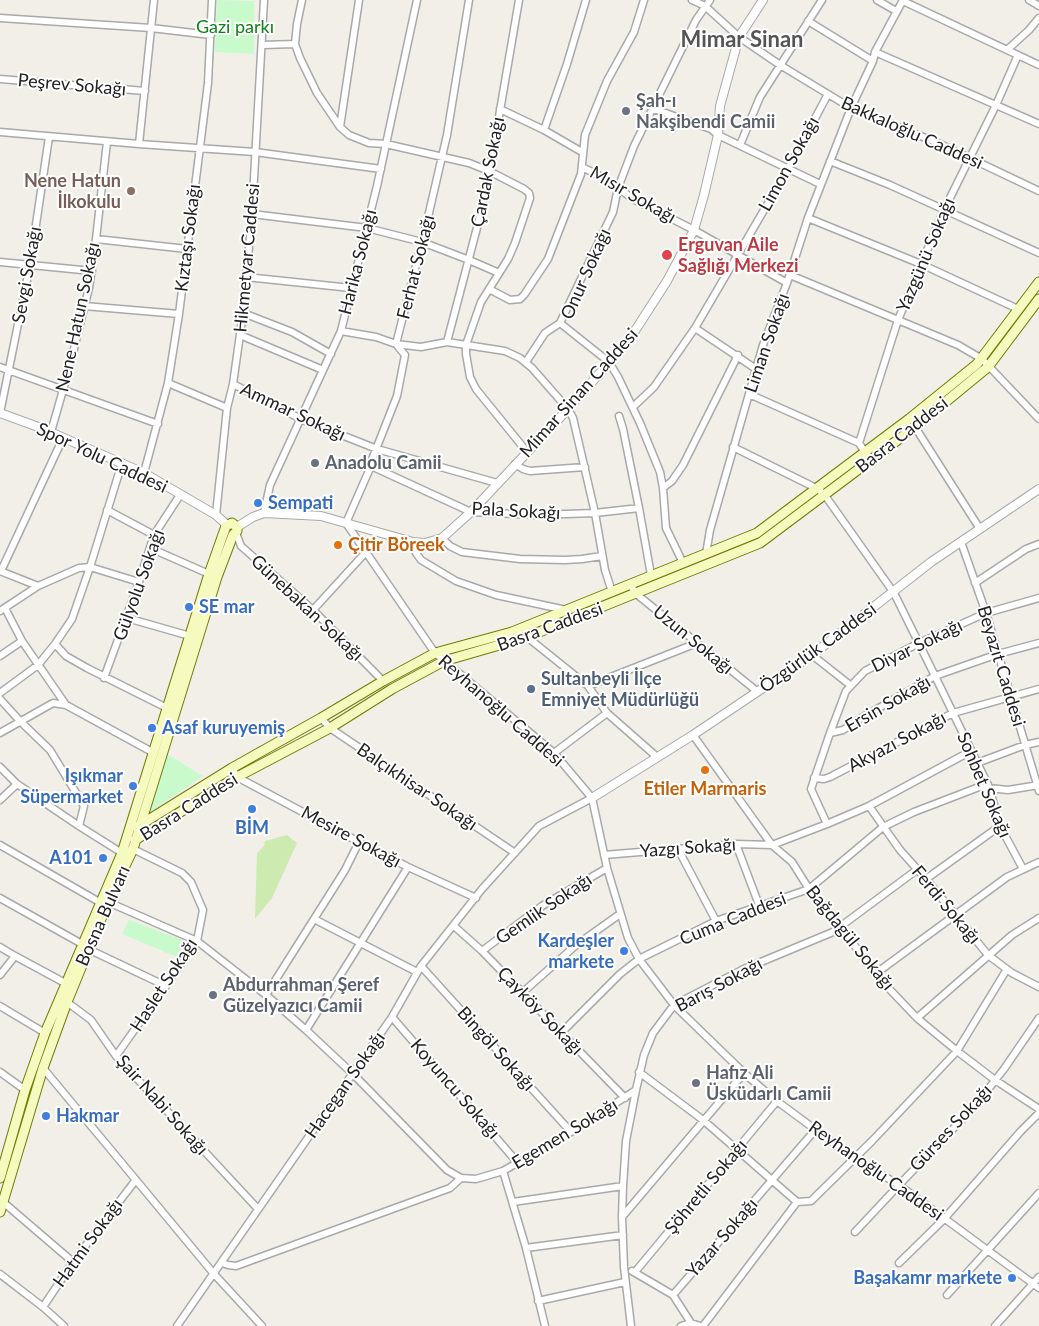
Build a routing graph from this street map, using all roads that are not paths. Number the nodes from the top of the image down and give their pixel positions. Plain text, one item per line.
1 (154, 0) edge
2 (212, 0) edge
3 (264, 0) edge
4 (302, 0) edge
5 (359, 0) edge
6 (417, 0) edge
7 (469, 0) edge
8 (519, 0) edge
9 (586, 0) edge
10 (644, 0) edge
11 (692, 0) edge
12 (763, 0) edge
13 (822, 0) edge
14 (877, 0) edge
15 (1029, 0) edge
16 (903, 1) edge
17 (707, 3) edge
18 (1039, 6) edge
19 (896, 11) junction
20 (0, 18) edge
21 (1039, 18) edge
22 (808, 21) junction
23 (151, 28) junction
24 (211, 35) junction
25 (739, 38) junction
26 (295, 44) junction
27 (262, 45) junction
28 (1007, 50) junction
29 (875, 52) junction
30 (1018, 55) junction
31 (873, 61) junction
32 (780, 65) junction
33 (1039, 65) edge
34 (0, 79) edge
35 (144, 91) junction
36 (828, 94) junction
37 (996, 105) junction
38 (654, 108) junction
39 (851, 108) junction
40 (500, 109) junction
41 (1039, 124) edge
42 (340, 127) junction
43 (544, 130) junction
44 (0, 132) edge
45 (718, 135) junction
46 (49, 137) junction
47 (107, 142) junction
48 (139, 144) junction
49 (386, 144) junction
50 (740, 145) junction
51 (200, 149) junction
52 (255, 152) junction
53 (582, 152) junction
54 (442, 157) junction
55 (970, 158) junction
56 (830, 160) junction
57 (582, 167) junction
58 (381, 169) junction
59 (788, 169) junction
60 (489, 171) junction
61 (820, 184) junction
62 (618, 188) junction
63 (1039, 191) edge
64 (944, 210) junction
65 (252, 214) junction
66 (808, 218) junction
67 (367, 228) junction
68 (694, 230) junction
69 (96, 239) junction
70 (422, 242) junction
71 (187, 249) junction
72 (1039, 253) edge
73 (738, 254) junction
74 (469, 260) junction
75 (0, 262) edge
76 (921, 264) junction
77 (30, 265) junction
78 (92, 272) junction
79 (499, 273) junction
80 (790, 274) junction
81 (246, 277) junction
82 (1039, 282) edge
83 (787, 283) junction
84 (351, 288) junction
85 (489, 288) junction
86 (1039, 299) edge
87 (84, 306) junction
88 (1018, 309) junction
89 (243, 313) junction
90 (179, 314) junction
91 (898, 320) junction
92 (560, 323) junction
93 (695, 328) junction
94 (341, 330) junction
95 (240, 335) junction
96 (447, 342) junction
97 (396, 344) junction
98 (466, 345) junction
99 (331, 354) junction
100 (738, 355) junction
101 (982, 359) junction
102 (526, 362) junction
103 (609, 362) junction
104 (0, 367) edge
105 (988, 367) junction
106 (756, 369) junction
107 (8, 370) junction
108 (323, 370) junction
109 (168, 383) junction
110 (233, 384) junction
111 (64, 390) junction
112 (749, 394) junction
113 (633, 407) junction
114 (227, 408) junction
115 (568, 410) junction
116 (0, 413) edge
117 (619, 416) dead end
118 (301, 419) junction
119 (1039, 419) edge
120 (158, 424) junction
121 (915, 427) junction
122 (51, 432) junction
123 (63, 438) junction
124 (859, 443) junction
125 (733, 448) junction
126 (377, 449) junction
127 (527, 452) junction
128 (868, 456) junction
129 (122, 463) junction
130 (515, 464) junction
131 (370, 466) junction
132 (585, 467) junction
133 (144, 473) junction
134 (497, 484) junction
135 (663, 488) junction
136 (816, 488) junction
137 (1039, 489) edge
138 (824, 494) junction
139 (180, 495) junction
140 (640, 508) junction
141 (107, 510) junction
142 (471, 512) junction
143 (264, 513) junction
144 (595, 513) junction
145 (216, 515) junction
146 (346, 523) junction
147 (980, 529) junction
148 (232, 530) junction
149 (154, 535) junction
150 (442, 538) junction
151 (413, 542) junction
152 (960, 542) junction
153 (1039, 544) edge
154 (150, 548) junction
155 (366, 552) junction
156 (706, 554) junction
157 (602, 556) junction
158 (684, 563) junction
159 (90, 567) junction
160 (1, 571) edge
161 (208, 574) junction
162 (651, 575) junction
163 (139, 582) junction
164 (974, 582) junction
165 (38, 586) junction
166 (633, 589) junction
167 (612, 592) junction
168 (894, 593) junction
169 (1039, 598) edge
170 (2, 609) edge
171 (313, 610) junction
172 (566, 610) junction
173 (986, 613) junction
174 (127, 618) junction
175 (190, 636) junction
176 (527, 638) junction
177 (22, 641) junction
178 (697, 643) junction
179 (919, 643) junction
180 (1039, 643) edge
181 (55, 644) junction
182 (435, 653) junction
183 (998, 654) junction
184 (812, 655) junction
185 (0, 656) edge
186 (444, 661) junction
187 (38, 665) junction
188 (935, 676) junction
189 (104, 678) junction
190 (383, 681) junction
191 (850, 685) junction
192 (588, 686) junction
193 (1039, 689) edge
194 (758, 692) junction
195 (0, 693) edge
196 (1011, 698) junction
197 (0, 699) edge
198 (66, 705) junction
199 (167, 708) junction
200 (607, 713) junction
201 (953, 713) junction
202 (321, 718) junction
203 (20, 721) junction
204 (330, 728) junction
205 (0, 733) edge
206 (830, 733) junction
207 (693, 735) junction
208 (1039, 742) edge
209 (1025, 745) junction
210 (971, 751) junction
211 (154, 753) junction
212 (554, 753) junction
213 (657, 756) junction
214 (977, 763) junction
215 (0, 767) edge
216 (232, 768) junction
217 (237, 777) junction
218 (814, 778) junction
219 (17, 784) junction
220 (989, 787) junction
221 (1038, 787) edge
222 (592, 798) junction
223 (0, 800) edge
224 (868, 806) junction
225 (827, 824) junction
226 (79, 826) junction
227 (139, 826) junction
228 (1000, 826) junction
229 (883, 827) junction
230 (128, 832) junction
231 (359, 842) junction
232 (736, 844) junction
233 (0, 845) edge
234 (134, 845) junction
235 (772, 845) junction
236 (678, 849) junction
237 (122, 853) junction
238 (515, 853) junction
239 (604, 855) junction
240 (1039, 862) edge
241 (408, 867) junction
242 (607, 868) junction
243 (918, 870) junction
244 (1023, 870) junction
245 (926, 879) junction
246 (808, 889) junction
247 (0, 898) edge
248 (476, 898) junction
249 (104, 902) junction
250 (759, 905) junction
251 (620, 914) junction
252 (956, 915) junction
253 (1039, 918) edge
254 (314, 919) junction
255 (716, 922) junction
256 (454, 926) junction
257 (842, 928) junction
258 (197, 941) junction
259 (360, 943) junction
260 (85, 946) junction
261 (0, 947) edge
262 (482, 951) junction
263 (988, 955) junction
264 (15, 956) junction
265 (639, 959) junction
266 (419, 969) junction
267 (1007, 969) junction
268 (875, 974) junction
269 (0, 975) edge
270 (65, 983) junction
271 (166, 986) junction
272 (1039, 987) edge
273 (522, 993) junction
274 (266, 995) junction
275 (67, 1002) junction
276 (674, 1005) junction
277 (0, 1006) edge
278 (392, 1017) junction
279 (917, 1018) junction
280 (1039, 1018) edge
281 (306, 1030) junction
282 (45, 1033) junction
283 (561, 1033) junction
284 (957, 1051) junction
285 (116, 1056) junction
286 (43, 1068) junction
287 (0, 1072) edge
288 (639, 1072) junction
289 (744, 1073) junction
290 (353, 1074) junction
291 (995, 1080) junction
292 (26, 1090) junction
293 (636, 1090) junction
294 (625, 1098) junction
295 (777, 1102) junction
296 (1039, 1109) edge
297 (1039, 1114) edge
298 (703, 1120) junction
299 (816, 1129) junction
300 (571, 1132) junction
301 (737, 1150) junction
302 (854, 1158) junction
303 (517, 1162) junction
304 (503, 1171) junction
305 (0, 1178) edge
306 (461, 1178) junction
307 (135, 1181) junction
308 (772, 1181) junction
309 (899, 1185) junction
310 (623, 1186) junction
311 (1039, 1193) edge
312 (3, 1202) junction
313 (513, 1202) junction
314 (797, 1202) junction
315 (258, 1209) junction
316 (0, 1212) edge
317 (622, 1217) junction
318 (944, 1219) junction
319 (856, 1232) dead end
320 (623, 1236) junction
321 (526, 1248) junction
322 (987, 1250) junction
323 (73, 1262) junction
324 (222, 1263) junction
325 (900, 1263) dead end
326 (624, 1267) junction
327 (635, 1272) junction
328 (0, 1274) edge
329 (214, 1274) junction
330 (1039, 1277) edge
331 (625, 1282) junction
332 (1036, 1286) edge
333 (673, 1295) junction
334 (946, 1295) dead end
335 (538, 1300) junction
336 (43, 1307) junction
337 (691, 1323) junction
338 (64, 1326) edge
339 (177, 1326) edge
340 (262, 1326) edge
341 (545, 1326) edge
342 (631, 1326) edge
343 (681, 1326) edge
344 (701, 1326) edge
345 (995, 1326) edge

1 - 23 street
2 - 24 street, Kıztaşı Sokağı
3 - 27 street, Hikmetyar Caddesi
4 - 26 street
5 - 42 street
6 - 49 street, Harika Sokağı
7 - 54 street, Ferhat Sokağı
8 - 40 street, Çardak Sokağı
9 - 43 street
10 - 53 street
11 - 17 street, Bakkaloğlu Caddesi
12 - 25 street, Mimar Sinan Caddesi
13 - 22 street
14 - 19 street
15 - 18 street
16 - 19 street, Liman Sokağı
16 - 28 street
17 - 25 street, Bakkaloğlu Caddesi
17 - 38 street, Onur Sokağı
19 - 29 street, Liman Sokağı
20 - 23 street
21 - 28 street
22 - 31 street
22 - 32 street
23 - 24 street
23 - 35 street
24 - 51 street, Kıztaşı Sokağı
25 - 32 street, Bakkaloğlu Caddesi
25 - 45 street, Mimar Sinan Caddesi
26 - 27 street
26 - 42 street
27 - 52 street, Hikmetyar Caddesi
28 - 30 street
29 - 31 street, Liman Sokağı
29 - 37 street
30 - 33 street
30 - 37 street, Yazgünü Sokağı
31 - 39 street, Liman Sokağı
32 - 36 street, Bakkaloğlu Caddesi
32 - 50 street
34 - 35 street, Peşrev Sokağı
35 - 48 street
36 - 39 street, Bakkaloğlu Caddesi
36 - 59 street, Limon Sokağı
37 - 41 street
37 - 55 street, Yazgünü Sokağı
38 - 45 street
38 - 62 street, Onur Sokağı
39 - 55 street, Bakkaloğlu Caddesi
39 - 56 street, Liman Sokağı
40 - 43 street, Mısır Sokağı
40 - 60 street, Çardak Sokağı
42 - 49 street
43 - 53 street, Mısır Sokağı
44 - 46 street
45 - 50 street
45 - 68 street, Mimar Sinan Caddesi
46 - 47 street
46 - 77 street, Sevgi Sokağı
47 - 48 street
47 - 69 street, Nene Hatun Sokağı
48 - 51 street
49 - 54 street
49 - 58 street, Harika Sokağı
50 - 59 street
51 - 52 street
51 - 71 street, Kıztaşı Sokağı
52 - 58 street
52 - 65 street, Hikmetyar Caddesi
53 - 57 street
54 - 60 street
54 - 70 street, Ferhat Sokağı
55 - 63 street, Bakkaloğlu Caddesi
55 - 64 street, Yazgünü Sokağı
56 - 61 street, Liman Sokağı
56 - 64 street
57 - 62 street, Mısır Sokağı
57 - 85 street
58 - 67 street, Harika Sokağı
59 - 61 street
59 - 73 street, Limon Sokağı
60 - 74 street, Çardak Sokağı
60 - 79 street
61 - 66 street, Liman Sokağı
62 - 68 street, Mısır Sokağı
62 - 92 street, Onur Sokağı
64 - 72 street
64 - 76 street, Yazgünü Sokağı
65 - 67 street
65 - 81 street, Hikmetyar Caddesi
66 - 76 street
66 - 80 street, Liman Sokağı
67 - 70 street
67 - 84 street, Harika Sokağı
68 - 73 street, Mısır Sokağı
68 - 103 street, Mimar Sinan Caddesi
69 - 71 street
69 - 78 street, Nene Hatun Sokağı
70 - 74 street
70 - 97 street, Ferhat Sokağı
71 - 90 street, Kıztaşı Sokağı
73 - 83 street, Mısır Sokağı
73 - 93 street, Limon Sokağı
74 - 79 street
74 - 96 street, Çardak Sokağı
75 - 77 street
76 - 88 street
76 - 91 street, Yazgünü Sokağı
77 - 78 street
77 - 107 street, Sevgi Sokağı
78 - 87 street, Nene Hatun Sokağı
79 - 85 street
80 - 83 street, Liman Sokağı
80 - 91 street
81 - 84 street
81 - 89 street, Hikmetyar Caddesi
82 - 88 main road, Basra Caddesi
83 - 106 street, Liman Sokağı
84 - 94 street, Harika Sokağı
85 - 98 street
86 - 105 main road, Basra Caddesi
87 - 90 street
87 - 111 street, Nene Hatun Sokağı
88 - 101 main road, Basra Caddesi
89 - 95 street, Hikmetyar Caddesi
89 - 99 street
90 - 109 street, Kıztaşı Sokağı
91 - 101 street
91 - 124 street, Yazgünü Sokağı
92 - 102 street
92 - 103 street, Onur Sokağı
93 - 100 street
93 - 113 street, Limon Sokağı
94 - 97 street
94 - 99 street, Harika Sokağı
95 - 108 street
95 - 110 street, Hikmetyar Caddesi
96 - 97 street
96 - 98 street
97 - 126 street, Ferhat Sokağı
98 - 102 street
98 - 127 street
99 - 108 street, Harika Sokağı
100 - 106 street
100 - 135 street
101 - 105 street
101 - 128 main road, Basra Caddesi
102 - 115 street
103 - 113 street, Onur Sokağı
103 - 115 street, Mimar Sinan Caddesi
104 - 107 street
105 - 119 street
105 - 121 main road, Basra Caddesi
106 - 112 street, Liman Sokağı
107 - 111 street
107 - 116 street, Sevgi Sokağı
108 - 118 street, Harika Sokağı
109 - 114 street
109 - 120 street, Kıztaşı Sokağı
110 - 114 street, Hikmetyar Caddesi
110 - 118 street, Ammar Sokağı
111 - 120 street
111 - 122 street, Nene Hatun Sokağı
112 - 124 street
112 - 125 street, Liman Sokağı
113 - 135 street, Onur Sokağı
114 - 145 street, Hikmetyar Caddesi
115 - 127 street, Mimar Sinan Caddesi
115 - 132 street
116 - 122 street, Spor Yolu Caddesi
117 - 140 street
118 - 126 street, Ammar Sokağı
118 - 143 street, Harika Sokağı
120 - 133 street, Kıztaşı Sokağı
121 - 128 main road, Basra Caddesi
121 - 147 street
122 - 123 street, Spor Yolu Caddesi
123 - 129 street, Spor Yolu Caddesi
123 - 160 street
124 - 128 street
125 - 136 street, Sohbet Sokağı
125 - 156 street, Liman Sokağı
126 - 131 street, Ferhat Sokağı
126 - 134 street, Ammar Sokağı
127 - 130 street, Mimar Sinan Caddesi
128 - 136 main road, Basra Caddesi
128 - 138 main road, Basra Caddesi
129 - 133 street, Spor Yolu Caddesi
129 - 141 street
130 - 132 street
130 - 134 street, Mimar Sinan Caddesi
131 - 142 street, Pala Sokağı
131 - 146 street, Ferhat Sokağı
132 - 144 street
133 - 139 street, Spor Yolu Caddesi
134 - 142 street, Mimar Sinan Caddesi
135 - 158 street, Onur Sokağı
136 - 138 street, Sohbet Sokağı
136 - 156 main road, Basra Caddesi
137 - 147 street, Özgürlük Caddesi
138 - 166 main road, Basra Caddesi
138 - 168 street, Sohbet Sokağı
139 - 145 street, Spor Yolu Caddesi
139 - 149 street, Gülyolu Sokağı
140 - 144 street, Pala Sokağı
140 - 162 street
141 - 149 street
141 - 159 street
142 - 144 street, Pala Sokağı
142 - 150 street, Mimar Sinan Caddesi
143 - 146 street
143 - 148 street
144 - 157 street
145 - 148 street, Spor Yolu Caddesi
146 - 151 street
146 - 155 street, Reyhanoğlu Caddesi
147 - 152 street, Özgürlük Caddesi
148 - 161 main road, Bosna Bulvarı
148 - 171 street, Günebakan Sokağı
148 - 227 main road, Bosna Bulvarı
149 - 154 street, Gülyolu Sokağı
150 - 151 street
150 - 157 street
151 - 172 street
152 - 164 street, Beyazıt Caddesi
152 - 168 street, Özgürlük Caddesi
153 - 164 street
154 - 161 street
154 - 163 street, Gülyolu Sokağı
155 - 171 street
155 - 182 street, Reyhanoğlu Caddesi
156 - 158 main road, Basra Caddesi
157 - 167 street
158 - 162 main road, Basra Caddesi
159 - 163 street
159 - 165 street
159 - 181 street
160 - 165 street
161 - 175 main road, Bosna Bulvarı
162 - 166 main road, Basra Caddesi
163 - 174 street, Gülyolu Sokağı
164 - 173 street, Beyazıt Caddesi
165 - 170 street
166 - 167 main road, Basra Caddesi
166 - 176 main road, Basra Caddesi
166 - 178 street, Uzun Sokağı
167 - 172 main road, Basra Caddesi
168 - 179 street, Sohbet Sokağı
168 - 184 street, Özgürlük Caddesi
169 - 173 street, Diyar Sokağı
170 - 177 street
171 - 190 street, Günebakan Sokağı
172 - 182 main road, Basra Caddesi
173 - 179 street, Diyar Sokağı
173 - 183 street, Beyazıt Caddesi
174 - 175 street
174 - 189 street, Gülyolu Sokağı
175 - 199 main road, Bosna Bulvarı
176 - 186 main road, Basra Caddesi
176 - 192 street
177 - 185 street
177 - 187 street
178 - 192 street
178 - 194 street, Uzun Sokağı
179 - 188 street, Sohbet Sokağı
179 - 191 street, Diyar Sokağı
180 - 183 street, Ersin Sokağı
181 - 187 street
181 - 189 street
182 - 186 street, Reyhanoğlu Caddesi
182 - 190 main road, Basra Caddesi
183 - 188 street, Ersin Sokağı
183 - 196 street, Beyazıt Caddesi
184 - 191 street
184 - 194 street, Özgürlük Caddesi
186 - 204 main road, Basra Caddesi
186 - 212 street, Reyhanoğlu Caddesi
187 - 195 street
187 - 198 street
188 - 201 street, Sohbet Sokağı
188 - 206 street, Ersin Sokağı
189 - 199 street
190 - 202 main road, Basra Caddesi
191 - 206 street, Diyar Sokağı
192 - 200 street
193 - 196 street, Akyazı Sokağı
194 - 207 street, Özgürlük Caddesi
196 - 201 street, Akyazı Sokağı
196 - 209 street, Beyazıt Caddesi
197 - 203 street
198 - 203 street
198 - 211 street
199 - 211 main road, Bosna Bulvarı
200 - 212 street
200 - 213 street
201 - 210 street, Sohbet Sokağı
201 - 218 street, Akyazı Sokağı
202 - 204 street, Balçıkhisar Sokağı
202 - 216 main road, Basra Caddesi
203 - 205 street
203 - 226 street
204 - 217 main road, Basra Caddesi
204 - 238 street, Balçıkhisar Sokağı
206 - 218 street, Ersin Sokağı
207 - 213 street, Özgürlük Caddesi
207 - 235 street, Bağdagül Sokağı
208 - 209 street
209 - 214 street
209 - 221 street, Beyazıt Caddesi
210 - 214 street, Sohbet Sokağı
210 - 224 street
211 - 230 main road, Bosna Bulvarı
212 - 222 street, Reyhanoğlu Caddesi
213 - 222 street, Özgürlük Caddesi
214 - 220 street, Sohbet Sokağı
215 - 219 street
216 - 217 street
216 - 227 main road, Basra Caddesi
217 - 231 street, Mesire Sokağı
217 - 234 main road, Basra Caddesi
218 - 225 street, Ersin Sokağı
219 - 223 street
219 - 226 street
220 - 221 street, Cuma Caddesi
220 - 228 street, Sohbet Sokağı
220 - 229 street, Cuma Caddesi
222 - 238 street, Hacegan Sokağı
222 - 239 street, Reyhanoğlu Caddesi
224 - 225 street
224 - 229 street, Ferdi Sokağı
225 - 235 street
226 - 237 street
227 - 230 main road, Basra Caddesi
227 - 234 main road, Bosna Bulvarı
228 - 244 street, Sohbet Sokağı
228 - 245 street
229 - 243 street, Ferdi Sokağı
229 - 246 street, Cuma Caddesi
230 - 234 main road, Basra Caddesi
230 - 237 main road, Bosna Bulvarı
231 - 241 street, Mesire Sokağı
231 - 254 street
232 - 235 street, Yazgı Sokağı
232 - 236 street, Yazgı Sokağı
232 - 250 street
233 - 249 street
234 - 237 street
234 - 249 main road, Bosna Bulvarı
234 - 258 street, Haslet Sokağı
235 - 246 street, Bağdagül Sokağı
236 - 239 street, Yazgı Sokağı
236 - 255 street
237 - 249 main road, Bosna Bulvarı
238 - 248 street, Hacegan Sokağı
239 - 242 street, Reyhanoğlu Caddesi
240 - 244 street
241 - 248 street, Mesire Sokağı
241 - 259 street
242 - 251 street, Reyhanoğlu Caddesi
242 - 262 street, Gemlik Sokağı
243 - 245 street, Ferdi Sokağı
243 - 257 street, Barış Sokağı
244 - 252 street
245 - 252 street, Ferdi Sokağı
246 - 250 street, Cuma Caddesi
246 - 257 street, Bağdagül Sokağı
247 - 260 street
248 - 256 street, Hacegan Sokağı
249 - 258 street
249 - 260 main road, Bosna Bulvarı
250 - 255 street, Cuma Caddesi
251 - 265 street, Reyhanoğlu Caddesi
251 - 273 street
252 - 263 street, Ferdi Sokağı
252 - 268 street
253 - 263 street
254 - 259 street
254 - 274 street
255 - 265 street, Cuma Caddesi
256 - 262 street, Çayköy Sokağı
256 - 266 street, Hacegan Sokağı
257 - 268 street, Bağdagül Sokağı
257 - 276 street, Barış Sokağı
258 - 271 street, Haslet Sokağı
258 - 274 street
259 - 266 street
259 - 281 street
260 - 270 main road, Bosna Bulvarı
260 - 271 street
260 - 275 main road, Bosna Bulvarı
261 - 264 street
262 - 273 street, Çayköy Sokağı
263 - 267 street, Ferdi Sokağı
263 - 279 street
264 - 269 street
264 - 270 street
265 - 276 street, Reyhanoğlu Caddesi
265 - 283 street, Cuma Caddesi
266 - 278 street, Hacegan Sokağı
266 - 300 street, Bingöl Sokağı
267 - 272 street, Ferdi Sokağı
267 - 284 street
268 - 279 street, Bağdagül Sokağı
270 - 282 main road, Bosna Bulvarı
271 - 285 street, Haslet Sokağı
273 - 283 street, Çayköy Sokağı
274 - 281 street
275 - 285 street, Şair Nabi Sokağı
275 - 286 main road, Bosna Bulvarı
276 - 288 street, Barış Sokağı
276 - 289 street, Reyhanoğlu Caddesi
277 - 282 street
278 - 290 street, Hacegan Sokağı
278 - 303 street, Koyuncu Sokağı
279 - 284 street, Bağdagül Sokağı
280 - 291 street, Gürses Sokağı
281 - 290 street
282 - 292 main road, Bosna Bulvarı
283 - 294 street, Çayköy Sokağı
284 - 291 street, Bağdagül Sokağı
284 - 302 street
285 - 315 street, Şair Nabi Sokağı
286 - 307 street
286 - 312 main road, Bosna Bulvarı
287 - 292 street
288 - 293 street, Barış Sokağı
288 - 298 street
289 - 295 street, Reyhanoğlu Caddesi
289 - 298 street
290 - 306 street
290 - 315 street, Hacegan Sokağı
291 - 296 street, Bağdagül Sokağı
291 - 309 street, Gürses Sokağı
292 - 305 main road, Bosna Bulvarı
293 - 294 street, Egemen Sokağı
293 - 310 street, Barış Sokağı
294 - 300 street, Egemen Sokağı
295 - 299 street, Reyhanoğlu Caddesi
295 - 301 street, Şöhretli Sokağı
297 - 318 street
298 - 301 street
298 - 317 street
299 - 302 street, Reyhanoğlu Caddesi
299 - 308 street, Yazar Sokağı
300 - 303 street, Egemen Sokağı
301 - 308 street
301 - 327 street, Şöhretli Sokağı
302 - 309 street, Reyhanoğlu Caddesi
302 - 314 street
303 - 304 street, Egemen Sokağı
304 - 306 street
304 - 313 street, Egemen Sokağı
306 - 324 street
307 - 323 street, Hatmi Sokağı
307 - 329 street
308 - 314 street
308 - 333 street, Yazar Sokağı
309 - 318 street, Reyhanoğlu Caddesi
309 - 319 street, Gürses Sokağı
310 - 313 street
310 - 317 street, Barış Sokağı
311 - 322 street
312 - 316 main road, Bosna Bulvarı
312 - 323 street
313 - 321 street, Egemen Sokağı
314 - 344 street
315 - 324 street, Hacegan Sokağı
317 - 320 street, Barış Sokağı
318 - 322 street, Reyhanoğlu Caddesi
318 - 325 street
320 - 321 street
320 - 326 street, Barış Sokağı
321 - 335 street, Egemen Sokağı
322 - 332 street, Reyhanoğlu Caddesi
322 - 334 street
323 - 336 street, Hatmi Sokağı
324 - 329 street, Hacegan Sokağı
326 - 327 street
326 - 331 street, Barış Sokağı
327 - 333 street
328 - 336 street
329 - 339 street, Hacegan Sokağı
329 - 340 street
330 - 332 street
331 - 335 street
331 - 342 street, Barış Sokağı
332 - 345 street
333 - 337 street
335 - 341 street, Egemen Sokağı
336 - 338 street
337 - 343 street
337 - 344 street

